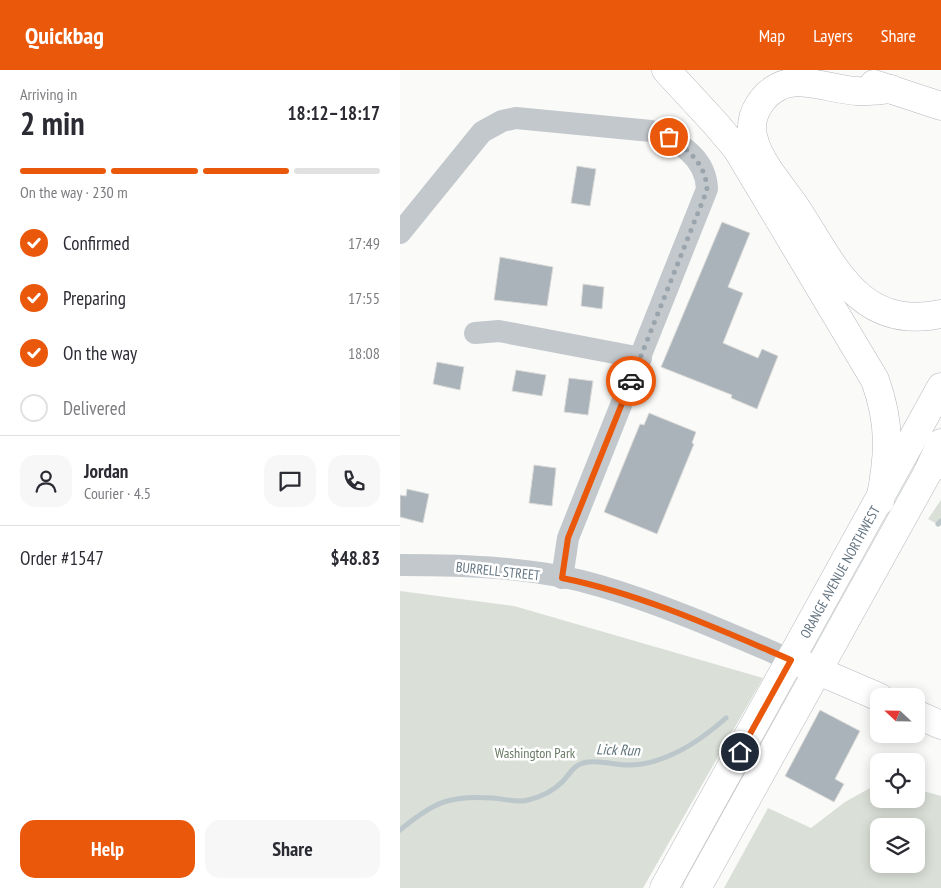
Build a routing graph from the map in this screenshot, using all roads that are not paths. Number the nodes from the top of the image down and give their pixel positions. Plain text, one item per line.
1 (666, 70) edge
2 (832, 70) edge
3 (891, 89) junction
4 (941, 106) edge
5 (400, 233) edge
6 (941, 314) edge
7 (475, 332) dead end
8 (640, 358) junction
9 (941, 387) edge
10 (941, 443) edge
11 (934, 466) edge
12 (880, 501) junction
13 (400, 565) edge
14 (562, 578) junction
15 (791, 660) junction
16 (818, 670) junction
17 (870, 693) edge
18 (664, 888) edge
19 (697, 888) edge

1 - 12 main road
2 - 3 main road
3 - 4 main road
3 - 6 main road
5 - 8 street
7 - 8 street
8 - 14 street
9 - 12 main road, ORANGE AVENUE NORTHWEST
10 - 11 main road, ORANGE AVENUE NORTHWEST
11 - 16 main road, ORANGE AVENUE NORTHWEST
12 - 15 main road, ORANGE AVENUE NORTHWEST
13 - 14 street, BURRELL STREET
14 - 15 street, BURRELL STREET
15 - 16 main road
15 - 18 main road, ORANGE AVENUE NORTHWEST
16 - 17 main road
16 - 19 main road, ORANGE AVENUE NORTHWEST

